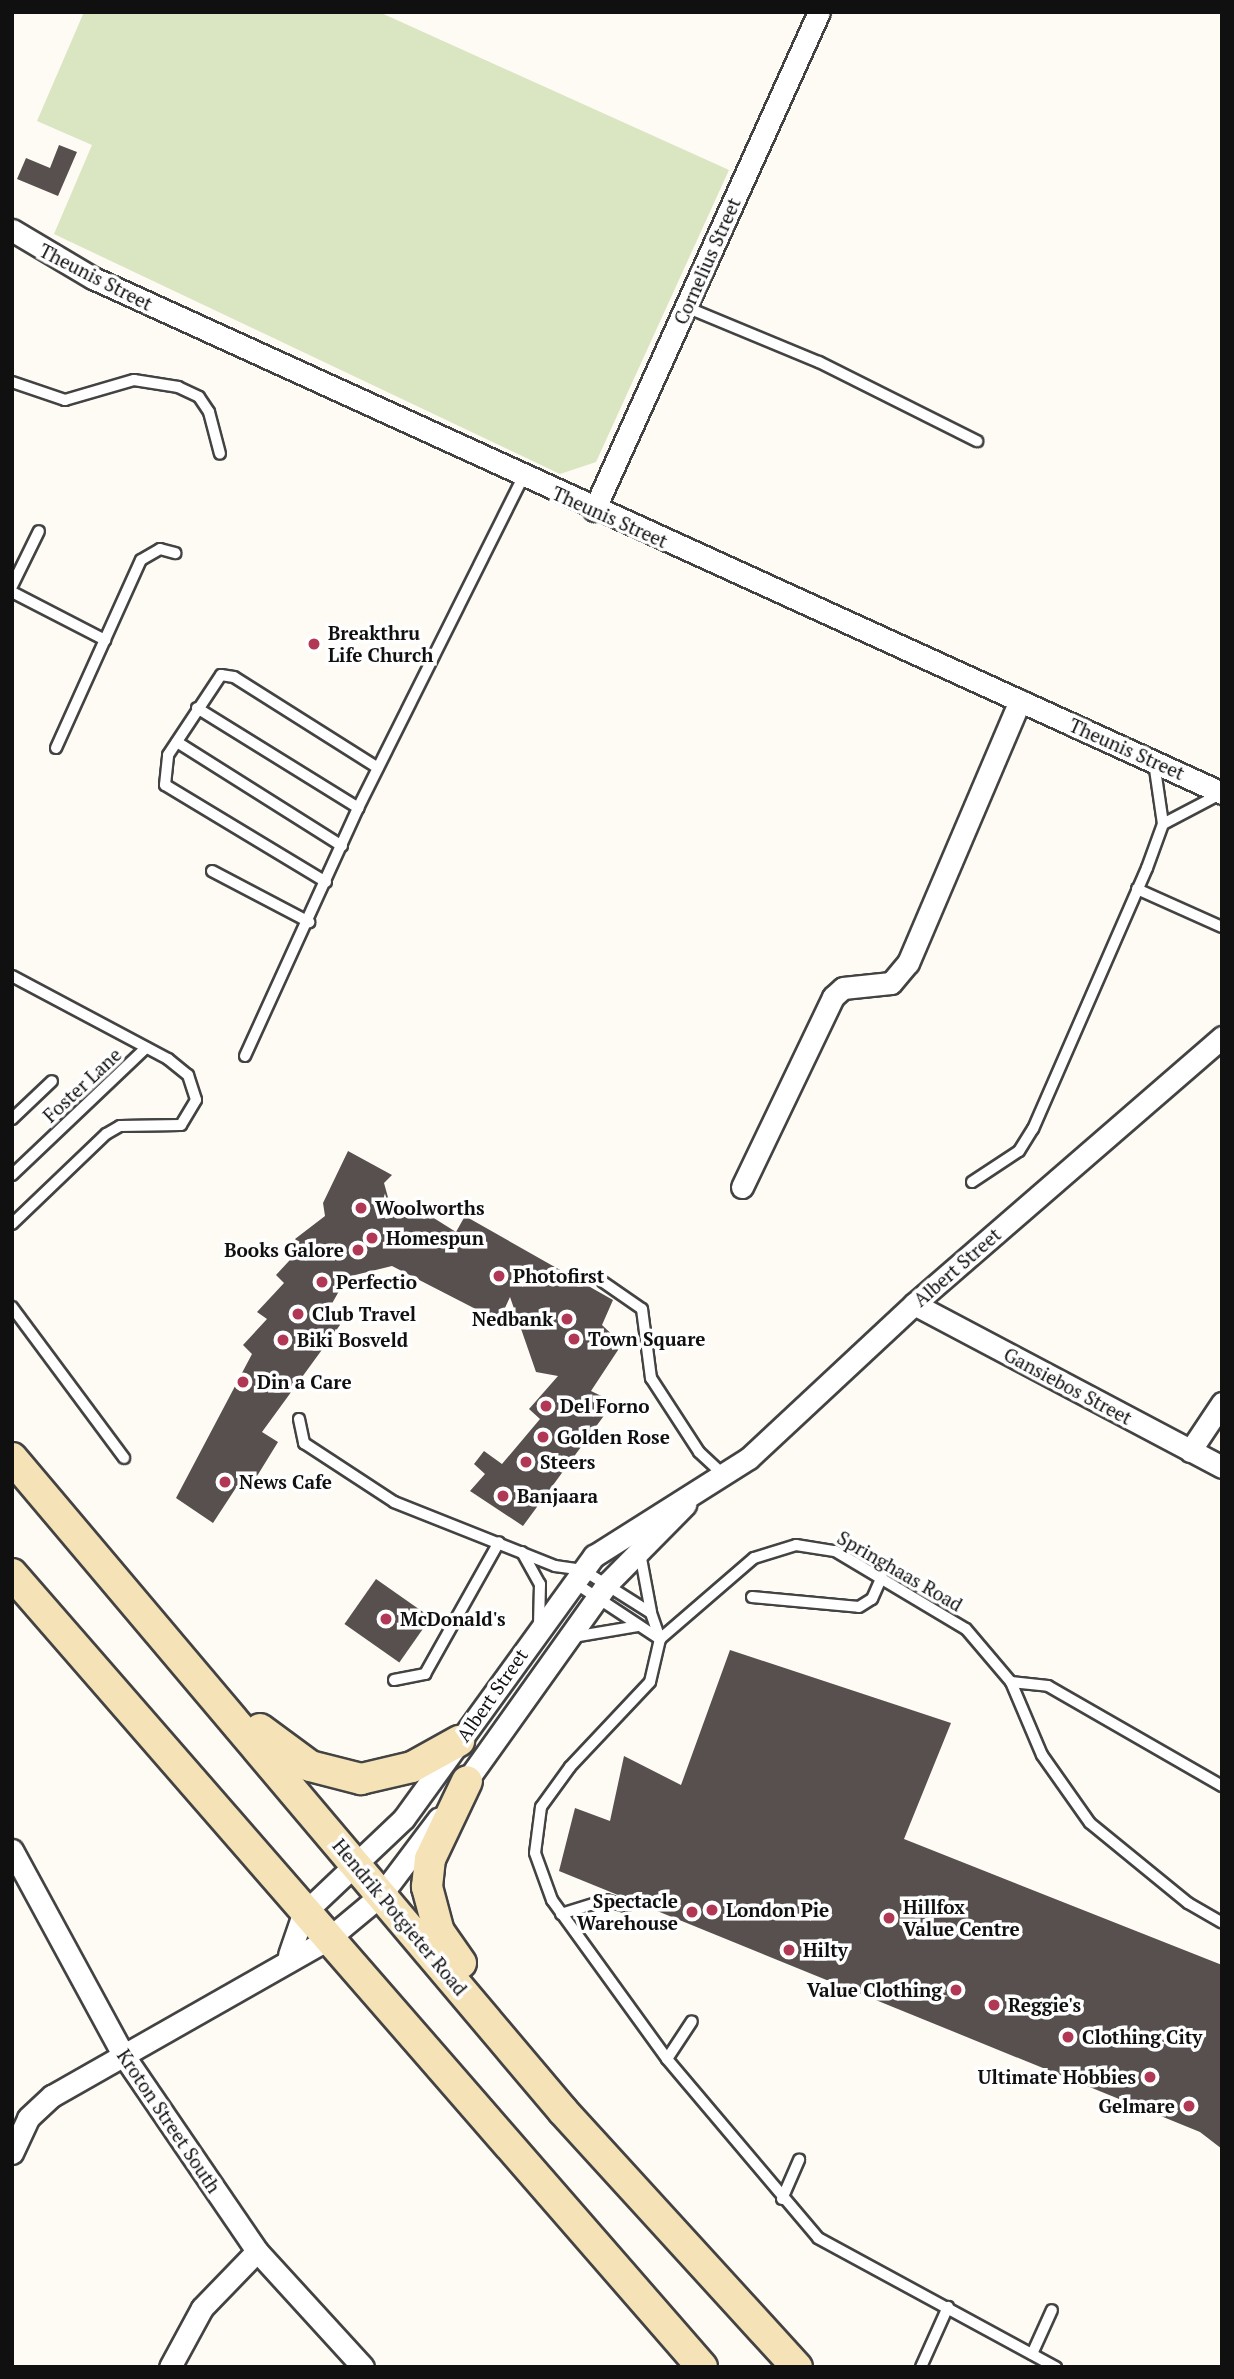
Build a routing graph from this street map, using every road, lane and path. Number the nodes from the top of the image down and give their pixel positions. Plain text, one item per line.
1 (819, 12) edge
2 (15, 239) edge
3 (686, 307) junction
4 (12, 382) edge
5 (978, 441) dead end
6 (220, 454) dead end
7 (523, 478) junction
8 (594, 510) junction
9 (40, 531) dead end
10 (175, 553) dead end
11 (12, 586) edge
12 (12, 592) edge
13 (105, 640) junction
14 (1020, 701) junction
15 (197, 708) junction
16 (177, 742) junction
17 (56, 748) dead end
18 (1154, 761) junction
19 (378, 768) junction
20 (1222, 793) edge
21 (358, 808) junction
22 (1163, 824) junction
23 (342, 846) junction
24 (212, 871) dead end
25 (326, 883) junction
26 (1137, 889) junction
27 (309, 922) junction
28 (1222, 927) edge
29 (12, 976) edge
30 (1222, 1037) edge
31 (146, 1048) junction
32 (245, 1056) dead end
33 (52, 1081) dead end
34 (12, 1119) edge
35 (12, 1175) edge
36 (972, 1182) dead end
37 (742, 1187) dead end
38 (12, 1224) edge
39 (603, 1282) dead end
40 (914, 1304) junction
41 (12, 1307) edge
42 (1222, 1403) edge
43 (299, 1419) dead end
44 (1190, 1451) junction
45 (12, 1458) edge
46 (124, 1458) dead end
47 (1222, 1468) edge
48 (725, 1476) junction
49 (694, 1496) junction
50 (499, 1542) junction
51 (640, 1550) junction
52 (522, 1552) junction
53 (12, 1574) edge
54 (578, 1577) junction
55 (882, 1577) junction
56 (602, 1590) junction
57 (752, 1597) dead end
58 (651, 1613) junction
59 (639, 1626) junction
60 (539, 1628) junction
61 (570, 1638) junction
62 (660, 1639) junction
63 (169, 1642) junction
64 (394, 1680) dead end
65 (1011, 1682) junction
66 (459, 1741) junction
67 (467, 1781) junction
68 (1222, 1786) edge
69 (12, 1850) edge
70 (357, 1866) junction
71 (381, 1895) junction
72 (626, 1906) dead end
73 (303, 1914) junction
74 (561, 1914) junction
75 (1222, 1923) edge
76 (328, 1939) junction
77 (289, 1955) junction
78 (692, 2021) dead end
79 (124, 2056) junction
80 (667, 2059) junction
81 (562, 2111) junction
82 (12, 2153) edge
83 (799, 2160) dead end
84 (782, 2199) junction
85 (257, 2251) junction
86 (948, 2307) junction
87 (1052, 2310) dead end
88 (1032, 2354) junction
89 (170, 2367) edge
90 (363, 2367) edge
91 (702, 2367) edge
92 (797, 2367) edge
93 (921, 2367) edge
94 (1056, 2367) edge

1 - 3 street, Cornelius Street
2 - 7 street, Theunis Street
3 - 5 lane
3 - 8 street, Cornelius Street
4 - 6 lane
7 - 8 street, Theunis Street
7 - 19 lane
8 - 14 street, Theunis Street
9 - 11 lane
10 - 13 lane
12 - 13 lane
13 - 17 lane
14 - 18 street, Theunis Street
14 - 37 street
15 - 16 lane
15 - 19 lane
15 - 21 lane
16 - 23 lane
16 - 25 lane
18 - 20 street, Theunis Street
18 - 22 lane
19 - 21 lane
20 - 22 lane
21 - 23 lane
22 - 26 lane
23 - 25 lane
24 - 27 lane
25 - 27 lane
26 - 28 lane
26 - 36 lane
27 - 32 lane
29 - 31 lane, Foster Lane
30 - 40 street, Albert Street
31 - 35 lane, Foster Lane
31 - 38 lane, Foster Lane
33 - 34 lane
39 - 48 lane
40 - 44 street, Gansiebos Street
40 - 48 street, Albert Street
41 - 46 lane
42 - 44 street
43 - 50 lane
44 - 47 street, Gansiebos Street
45 - 63 main road, Hendrik Potgieter Road
48 - 49 street, Albert Street
49 - 51 street, Albert Street
49 - 54 street, Albert Street
50 - 52 lane
50 - 64 lane
51 - 56 street, Albert Street
51 - 58 lane
52 - 54 lane
52 - 60 lane
53 - 73 main road
54 - 56 lane
54 - 56 lane
54 - 60 street, Albert Street
55 - 57 lane
55 - 62 lane, Springhaas Road
55 - 65 lane, Springhaas Road
56 - 58 lane
56 - 59 lane
56 - 61 street, Albert Street
58 - 62 lane
59 - 61 lane
59 - 62 lane
60 - 66 street, Albert Street
61 - 67 street, Albert Street
62 - 74 lane
63 - 66 main road
63 - 70 main road, Hendrik Potgieter Road
65 - 68 lane
65 - 75 lane, Springhaas Road
66 - 70 street, Albert Street
67 - 71 street, Albert Street
67 - 81 main road
69 - 79 street, Kroton Street South
70 - 71 main road, Hendrik Potgieter Road
70 - 73 street, Albert Street
71 - 76 street, Albert Street
71 - 81 main road, Hendrik Potgieter Road
72 - 74 lane
73 - 76 main road
73 - 77 street
74 - 80 lane
76 - 77 street, Albert Street
76 - 91 main road
77 - 79 street, Albert Street
78 - 80 lane
79 - 82 street, Albert Street
79 - 85 street, Kroton Street South
80 - 84 lane
81 - 92 main road, Hendrik Potgieter Road
83 - 84 lane
84 - 86 lane
85 - 89 street
85 - 90 street, Kroton Street South
86 - 88 lane
86 - 93 lane
87 - 88 lane
88 - 94 lane

